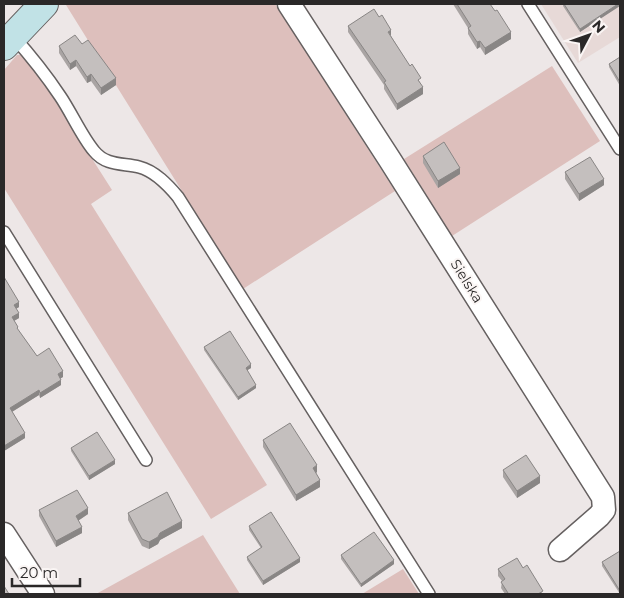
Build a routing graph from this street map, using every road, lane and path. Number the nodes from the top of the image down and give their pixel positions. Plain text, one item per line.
1 (44, 4) edge
2 (288, 4) edge
3 (528, 4) edge
4 (8, 41) edge
5 (620, 149) edge
6 (4, 232) edge
7 (146, 460) dead end
8 (4, 534) edge
9 (560, 550) dead end
10 (43, 594) edge
11 (428, 594) edge

1 - 4 street
2 - 9 street, Sielska
3 - 5 lane
4 - 11 lane
6 - 7 lane
8 - 10 street

